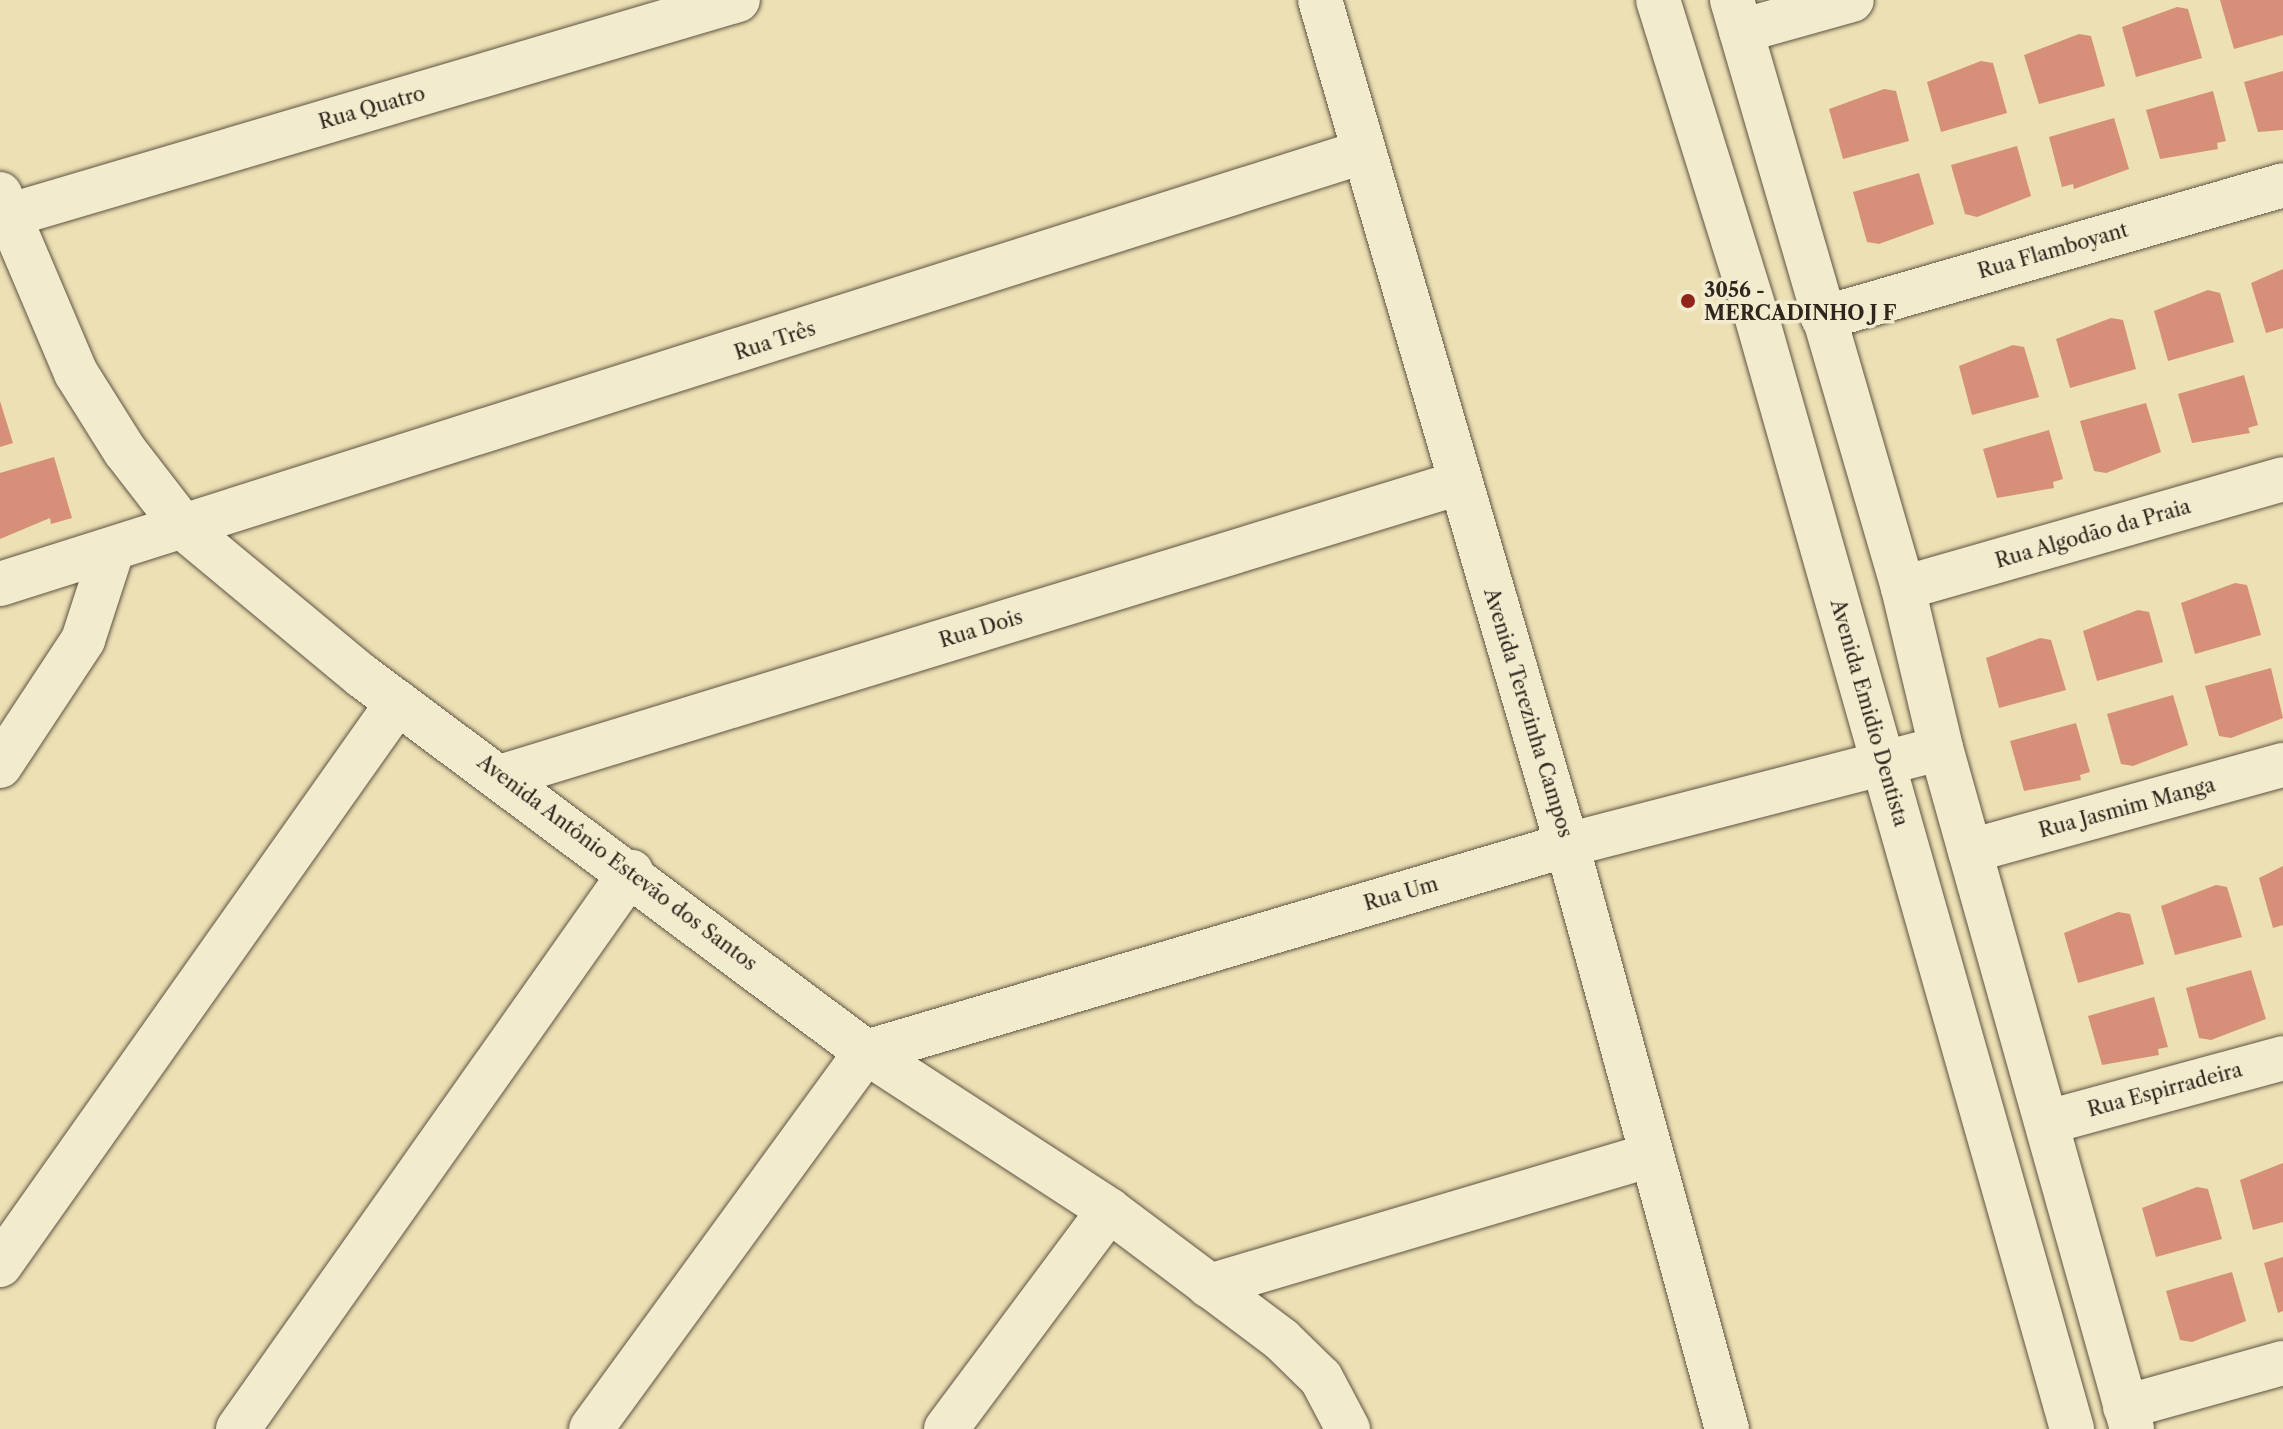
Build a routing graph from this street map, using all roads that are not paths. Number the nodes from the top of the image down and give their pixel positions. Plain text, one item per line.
1 (738, 0) edge
2 (1320, 0) edge
3 (1658, 0) edge
4 (1852, 0) edge
5 (1736, 16) edge
6 (1363, 152) junction
7 (2283, 185) edge
8 (3, 205) edge
9 (14, 272) edge
10 (1823, 318) junction
11 (2283, 479) edge
12 (1459, 483) junction
13 (186, 530) junction
14 (112, 551) junction
15 (0, 584) edge
16 (1903, 588) junction
17 (398, 702) junction
18 (1941, 748) junction
19 (1884, 761) junction
20 (2283, 765) edge
21 (0, 766) edge
22 (503, 776) junction
23 (1567, 845) junction
24 (1970, 851) junction
25 (631, 872) junction
26 (866, 1052) junction
27 (2283, 1058) edge
28 (2048, 1122) junction
29 (1648, 1156) junction
30 (1109, 1210) junction
31 (0, 1265) edge
32 (1209, 1286) junction
33 (2283, 1363) edge
34 (2128, 1418) edge
35 (1338, 1422) edge
36 (238, 1429) edge
37 (591, 1429) edge
38 (946, 1429) edge
39 (1727, 1429) edge
40 (2072, 1429) edge

1 - 8 street, Rua Quatro
2 - 6 street, Avenida Terezinha Campos
3 - 19 street, Avenida Emidio Dentista
4 - 5 street
5 - 10 street
6 - 12 street, Avenida Terezinha Campos
6 - 13 street, Rua Três
7 - 10 street, Rua Flamboyant
8 - 9 street, Avenida Antônio Estevão dos Santos
9 - 13 street, Avenida Antônio Estevão dos Santos
10 - 16 street
11 - 16 street, Rua Algodão da Praia
12 - 22 street, Rua Dois
12 - 23 street, Avenida Terezinha Campos
13 - 14 street, Rua Três
13 - 17 street, Avenida Antônio Estevão dos Santos
14 - 15 street, Rua Três
14 - 21 street
16 - 18 street
17 - 22 street, Avenida Antônio Estevão dos Santos
17 - 31 street
18 - 19 street, Rua Um
18 - 24 street
19 - 23 street, Rua Um
19 - 40 street, Avenida Emidio Dentista
20 - 24 street, Rua Jasmim Manga
22 - 25 street, Avenida Antônio Estevão dos Santos
23 - 26 street, Rua Um
23 - 29 street, Avenida Terezinha Campos
24 - 28 street
25 - 26 street, Avenida Antônio Estevão dos Santos
25 - 36 street
26 - 30 street, Avenida Antônio Estevão dos Santos
26 - 37 street
27 - 28 street, Rua Espirradeira
28 - 34 street
29 - 32 street
29 - 39 street, Avenida Terezinha Campos
30 - 32 street, Avenida Antônio Estevão dos Santos
30 - 38 street
32 - 35 street, Avenida Antônio Estevão dos Santos
33 - 34 street

